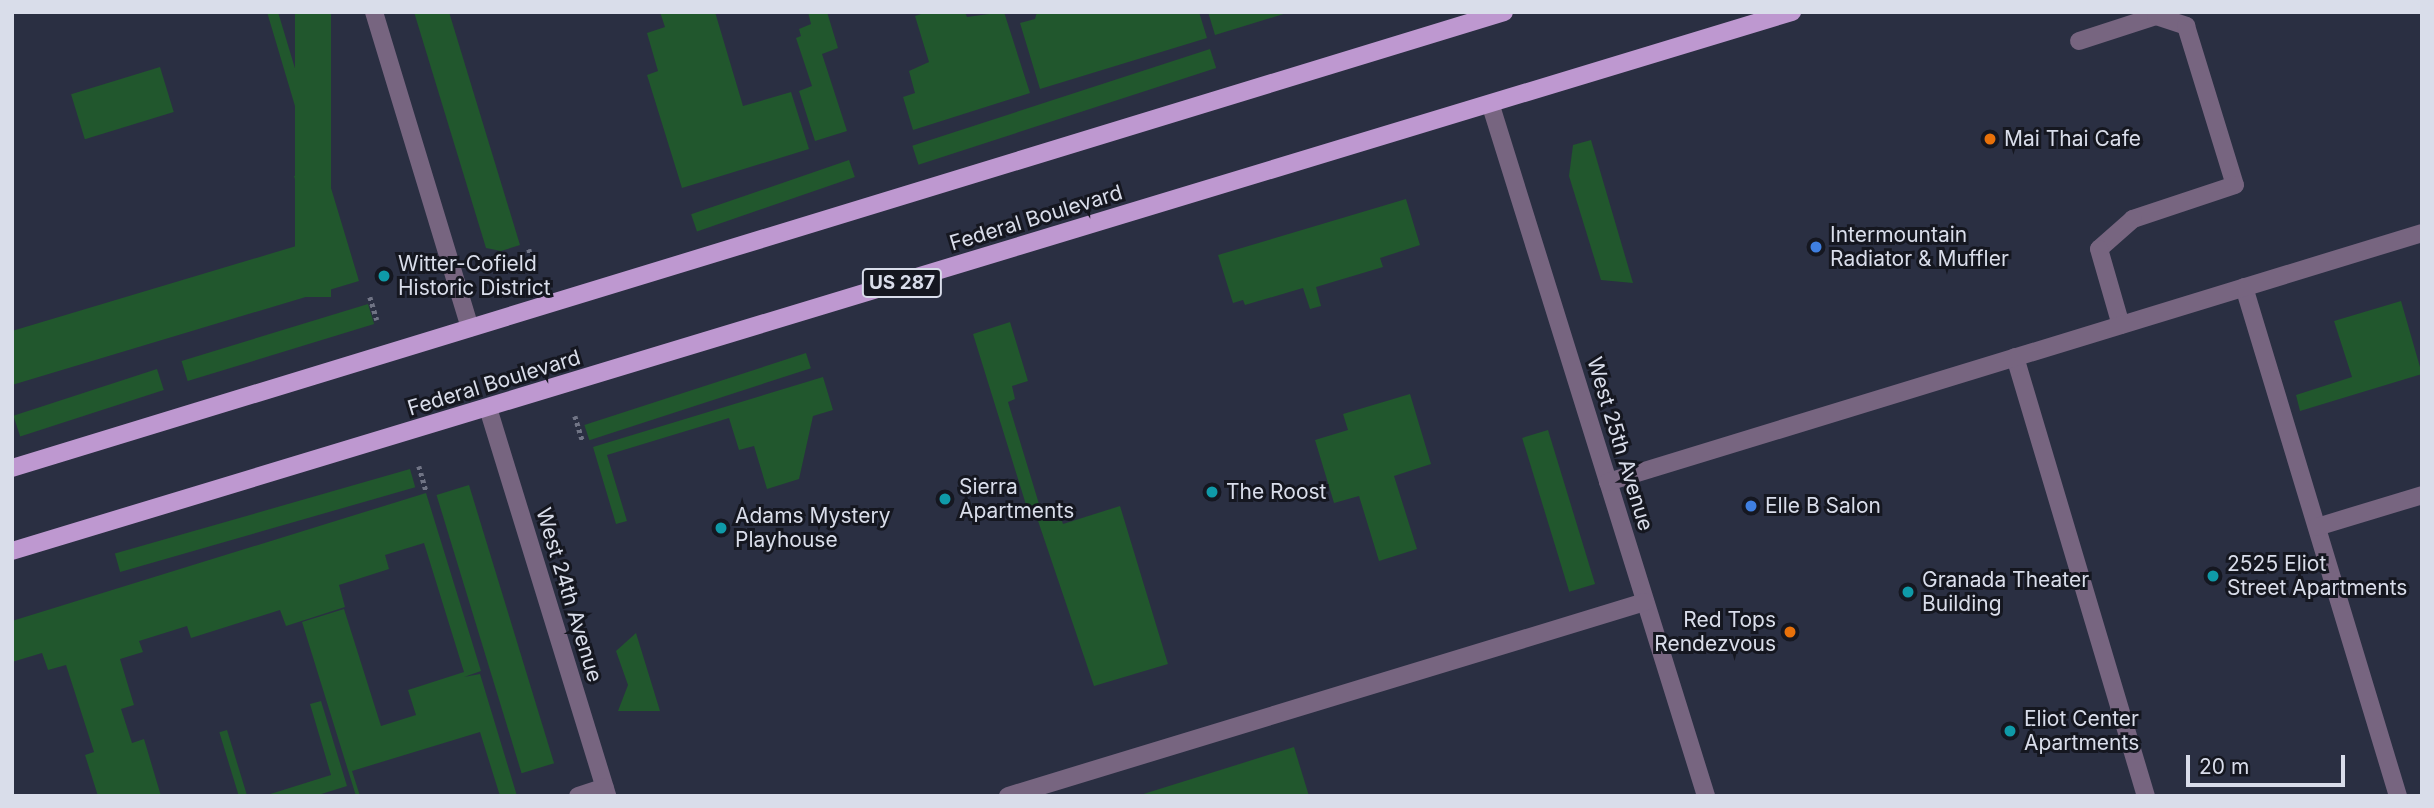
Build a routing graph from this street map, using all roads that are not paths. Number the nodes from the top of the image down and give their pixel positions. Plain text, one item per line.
1 (374, 12) edge
2 (1792, 12) edge
3 (1492, 14) edge
4 (2079, 41) dead end
5 (1491, 106) junction
6 (2422, 233) edge
7 (2244, 287) junction
8 (2121, 325) junction
9 (470, 328) junction
10 (2015, 357) junction
11 (488, 408) junction
12 (12, 468) edge
13 (1608, 482) junction
14 (2422, 495) edge
15 (2317, 527) junction
16 (12, 551) edge
17 (1645, 601) junction
18 (606, 792) edge
19 (578, 796) edge
20 (1008, 796) edge
21 (1706, 796) edge
22 (2146, 796) edge
23 (2398, 796) edge

1 - 9 street
2 - 5 main road, Federal Boulevard / US 287
3 - 9 main road
4 - 8 street
5 - 11 main road, Federal Boulevard / US 287
5 - 13 street, West 25th Avenue
6 - 7 street
7 - 8 street
7 - 15 street
8 - 10 street
9 - 12 main road
10 - 13 street
10 - 22 street
11 - 16 main road, Federal Boulevard / US 287
11 - 18 street, West 24th Avenue
13 - 17 street, West 25th Avenue
14 - 15 street
15 - 23 street
17 - 20 street
17 - 21 street, West 25th Avenue
18 - 19 street

